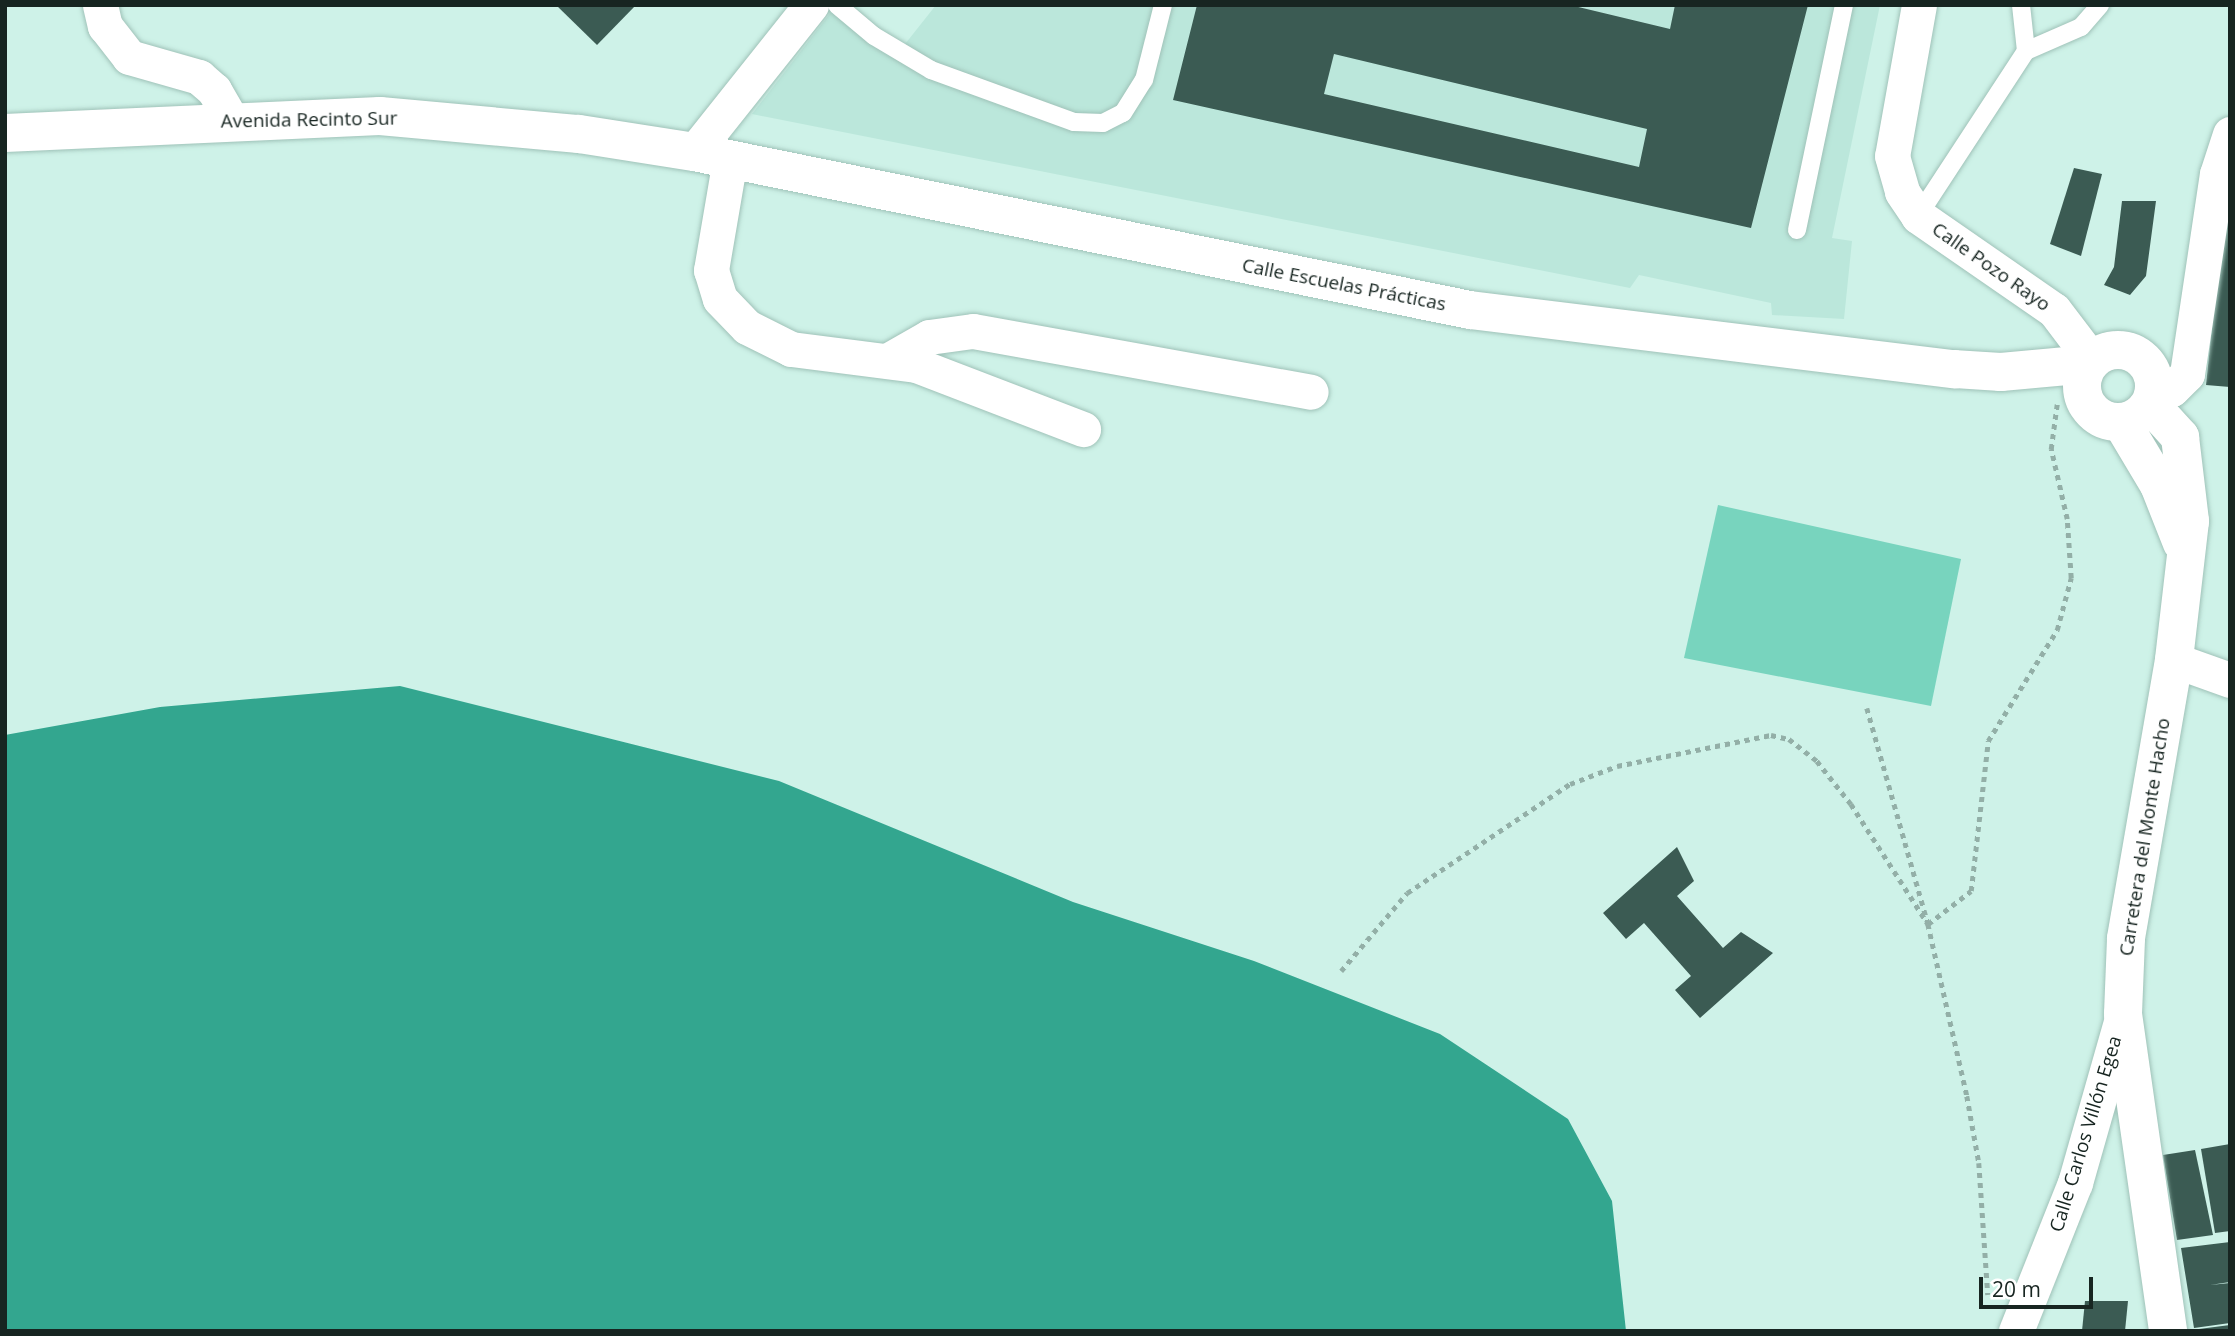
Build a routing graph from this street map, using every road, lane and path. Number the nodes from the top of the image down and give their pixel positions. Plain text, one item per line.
1 (100, 5) edge
2 (810, 5) edge
3 (837, 5) edge
4 (1163, 5) edge
5 (1844, 5) edge
6 (1919, 5) edge
7 (2021, 5) edge
8 (2101, 5) edge
9 (2026, 51) junction
10 (231, 120) junction
11 (5, 133) edge
12 (2230, 134) edge
13 (712, 156) junction
14 (1917, 216) junction
15 (1797, 230) dead end
16 (889, 359) junction
17 (2090, 362) junction
18 (2000, 372) junction
19 (1311, 392) dead end
20 (2115, 404) junction
21 (1083, 429) dead end
22 (2174, 660) junction
23 (2230, 680) edge
24 (1867, 708) dead end
25 (1928, 924) junction
26 (1341, 971) dead end
27 (2123, 1014) junction
28 (1989, 1300) dead end
29 (2017, 1331) edge
30 (2168, 1331) edge

1 - 10 street
2 - 13 street
3 - 4 lane
5 - 15 lane
6 - 14 street, Calle Pozo Rayo
7 - 9 lane
8 - 9 lane
9 - 14 lane
10 - 11 main road, Avenida Recinto Sur
10 - 13 main road, Avenida Recinto Sur
12 - 20 street
13 - 16 street
13 - 18 main road, Calle Escuelas Prácticas
14 - 17 street, Calle Pozo Rayo
16 - 19 street
16 - 21 street
17 - 18 main road
17 - 20 main road
17 - 20 main road, Carretera del Monte Hacho
18 - 20 main road
20 - 22 main road, Carretera del Monte Hacho
20 - 25 path
22 - 23 street
22 - 27 main road, Carretera del Monte Hacho
24 - 25 path
25 - 26 path
25 - 28 path
27 - 29 street, Calle Carlos Villón Egea
27 - 30 main road, Carretera del Monte Hacho

